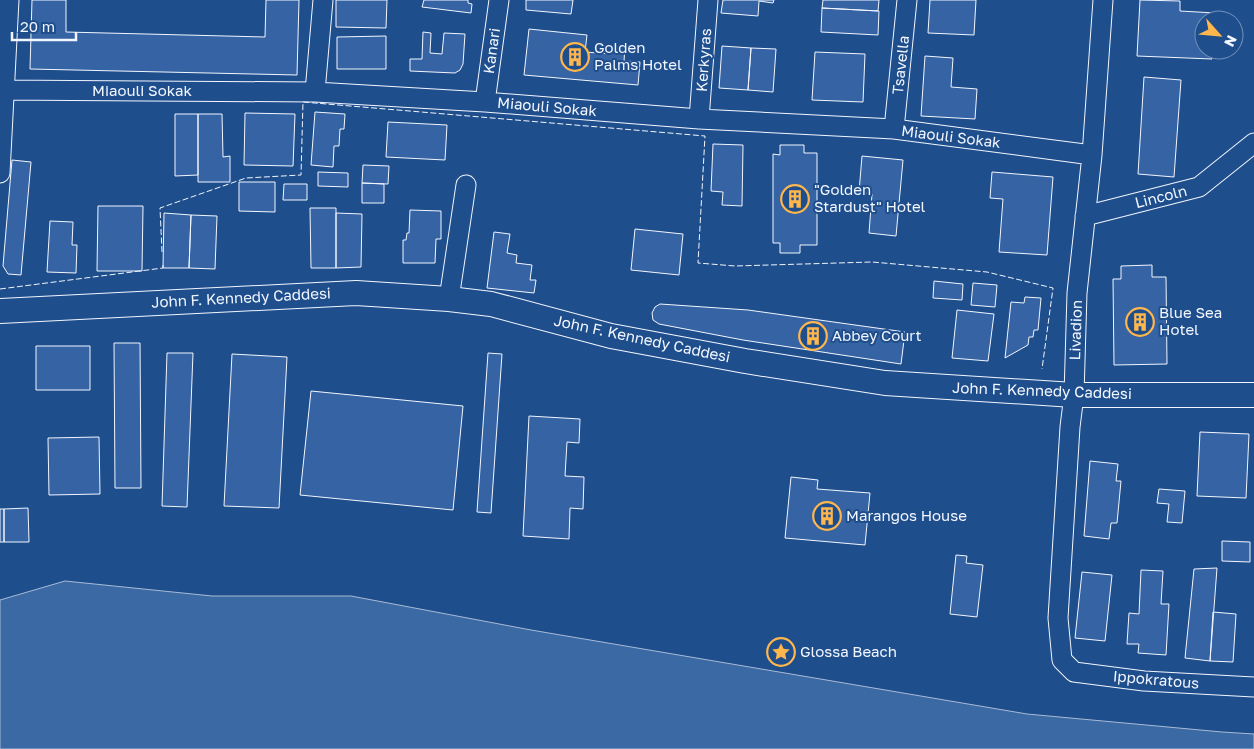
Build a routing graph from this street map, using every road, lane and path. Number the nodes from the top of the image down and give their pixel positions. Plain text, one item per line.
1 (9, 0) edge
2 (323, 0) edge
3 (499, 0) edge
4 (708, 0) edge
5 (907, 0) edge
6 (1103, 0) edge
7 (2, 90) edge
8 (315, 92) junction
9 (485, 102) junction
10 (699, 119) junction
11 (894, 129) junction
12 (1254, 143) edge
13 (1092, 155) junction
14 (0, 173) edge
15 (466, 184) dead end
16 (1085, 216) junction
17 (449, 299) junction
18 (0, 311) edge
19 (1074, 395) junction
20 (1254, 395) edge
21 (1062, 660) joint
22 (1254, 687) edge

1 - 7 street
2 - 8 street
3 - 9 street, Kanari
4 - 10 street, Kerkyras
5 - 11 street, Tsavella
6 - 13 street, Livadion
7 - 8 street, Miaouli Sokak
7 - 14 street
8 - 9 street, Miaouli Sokak
9 - 10 street, Miaouli Sokak
10 - 11 street, Miaouli Sokak
11 - 13 street, Miaouli Sokak
12 - 16 street, Lincoln
13 - 16 street, Livadion
15 - 17 street
16 - 19 street, Livadion
17 - 18 street, John F. Kennedy Caddesi
17 - 19 street, John F. Kennedy Caddesi
19 - 20 street, John F. Kennedy Caddesi
19 - 21 street, Livadion
21 - 22 street, Ippokratous

